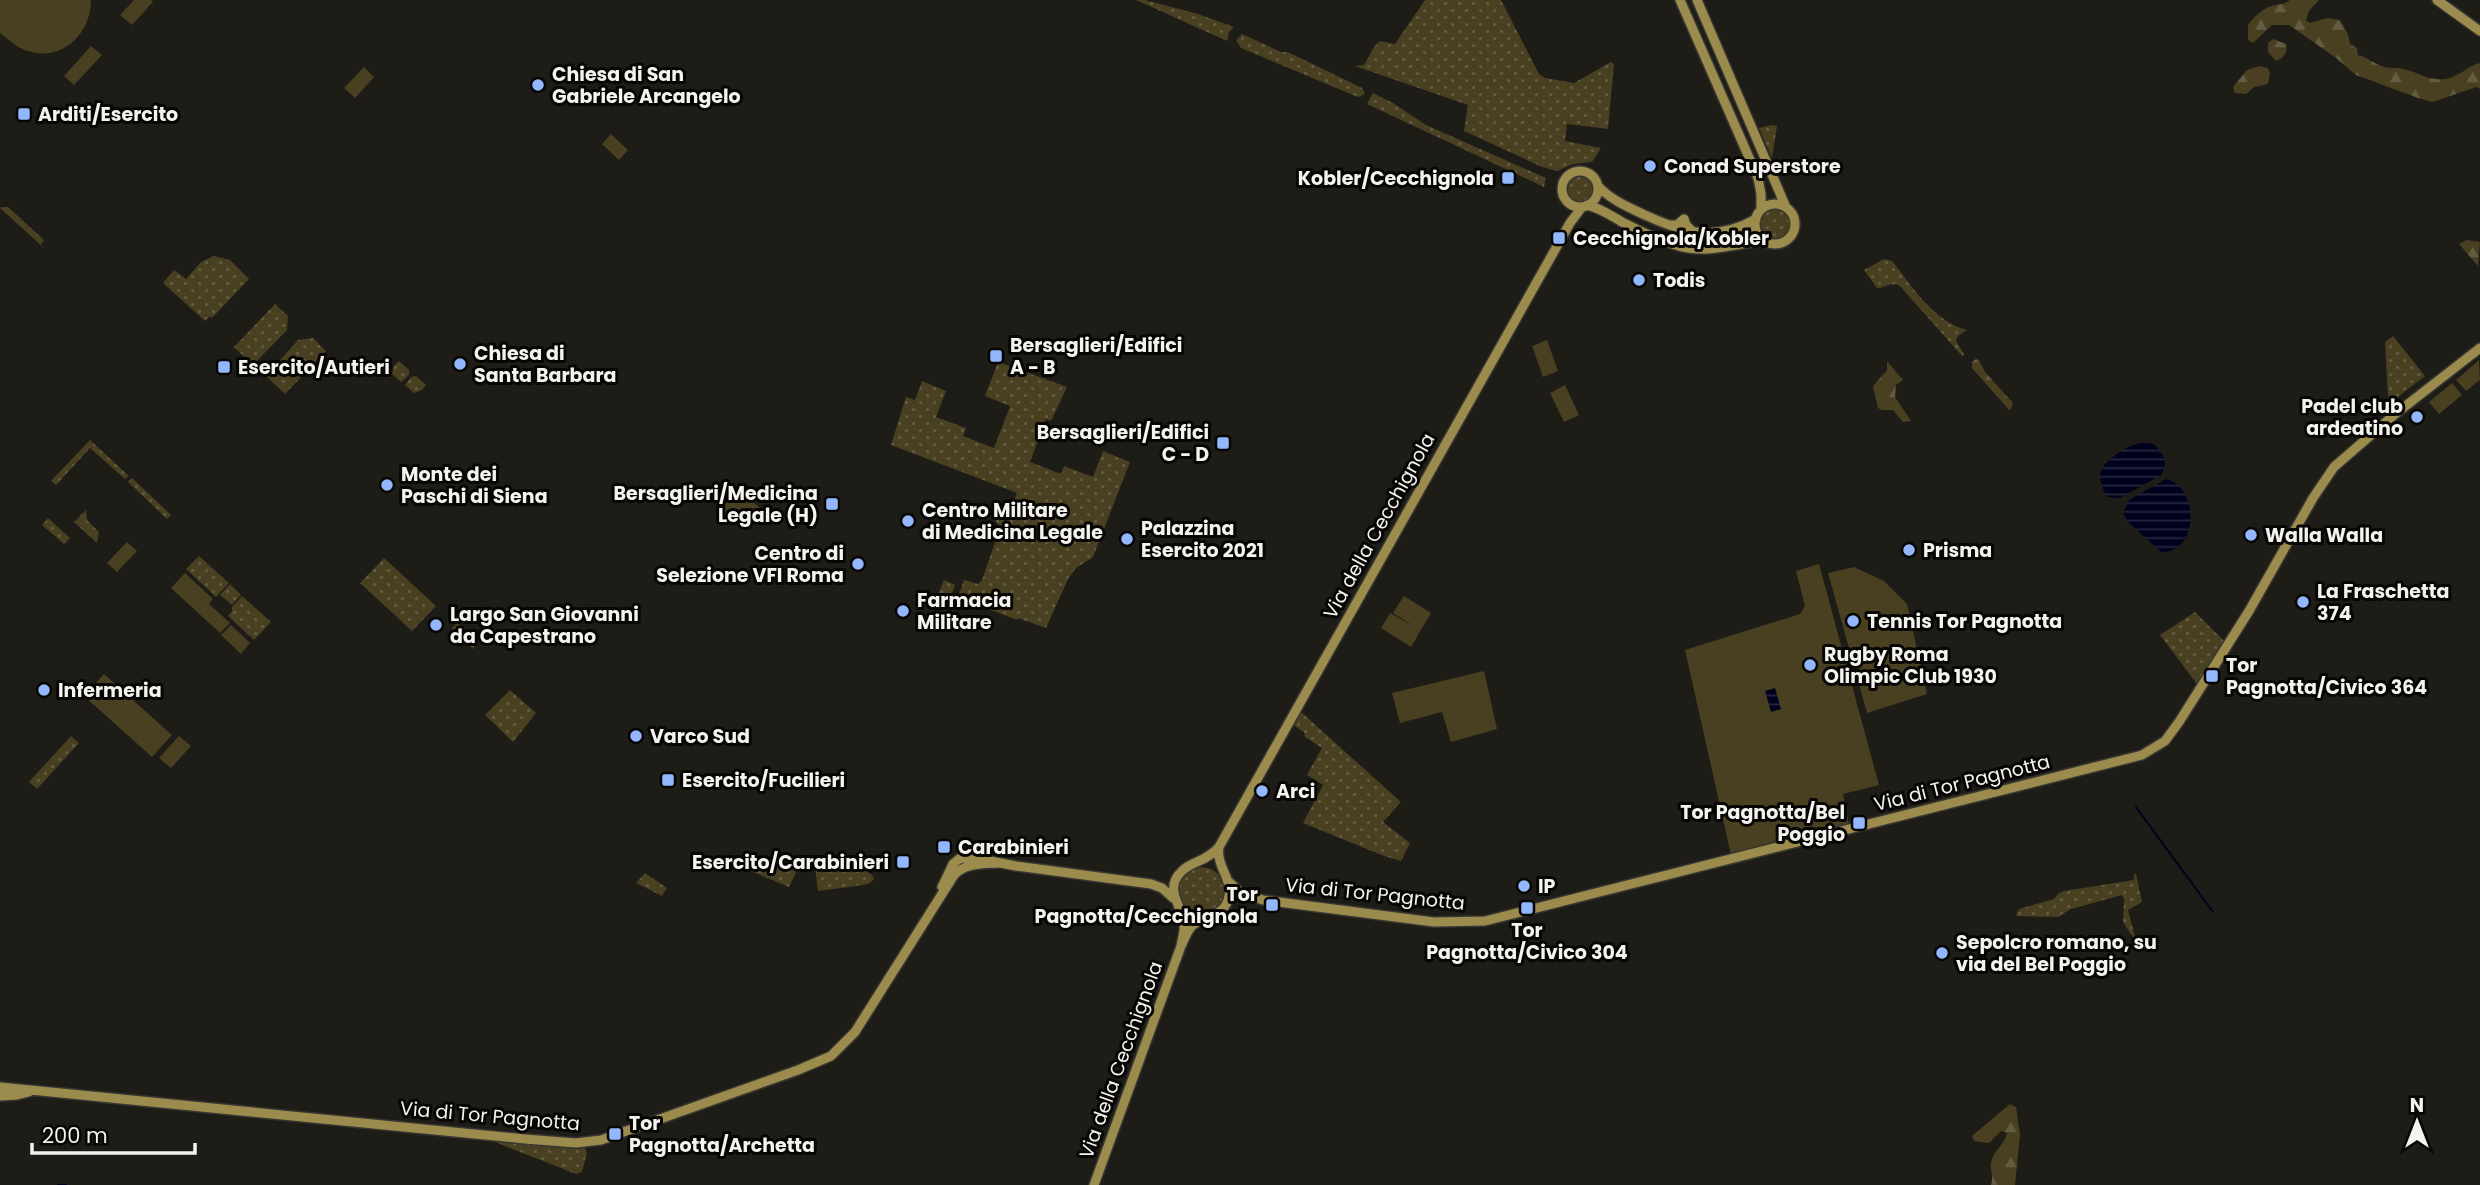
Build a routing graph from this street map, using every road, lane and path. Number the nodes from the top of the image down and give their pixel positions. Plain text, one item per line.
1 (1680, 0) edge
2 (1697, 0) edge
3 (2437, 0) edge
4 (2480, 31) edge
5 (1598, 186) junction
6 (1568, 204) junction
7 (1785, 205) junction
8 (1585, 206) junction
9 (1761, 209) junction
10 (1756, 219) junction
11 (1570, 223) junction
12 (1764, 241) junction
13 (2480, 348) edge
14 (1219, 847) junction
15 (1198, 863) junction
16 (1177, 876) junction
17 (1225, 876) junction
18 (1151, 884) junction
19 (1175, 900) junction
20 (1263, 900) junction
21 (1224, 908) junction
22 (1180, 909) junction
23 (1205, 919) junction
24 (1181, 946) junction
25 (0, 1087) edge
26 (31, 1091) junction
27 (0, 1096) edge
28 (1094, 1185) edge

1 - 9 street
2 - 7 street
3 - 4 street
5 - 6 street
5 - 8 street
5 - 10 street
6 - 8 street
6 - 11 street
7 - 9 street
7 - 12 street
8 - 11 street, Via della Cecchignola
8 - 12 street
9 - 10 street
10 - 12 street
11 - 14 street, Via della Cecchignola
13 - 20 street, Via di Tor Pagnotta
14 - 15 street, Via della Cecchignola
14 - 17 street
15 - 16 street, Via della Cecchignola
15 - 17 street
16 - 18 street, Via di Tor Pagnotta
16 - 19 street
17 - 20 street, Via di Tor Pagnotta
17 - 21 street
18 - 19 street, Via di Tor Pagnotta
18 - 26 street, Via di Tor Pagnotta
19 - 22 street, Via della Cecchignola
20 - 21 street, Via di Tor Pagnotta
21 - 23 street, Via della Cecchignola
22 - 23 street
22 - 24 street, Via della Cecchignola
23 - 24 street, Via della Cecchignola
24 - 28 street, Via della Cecchignola
25 - 26 street, Via di Tor Pagnotta
26 - 27 street, Via di Tor Pagnotta

